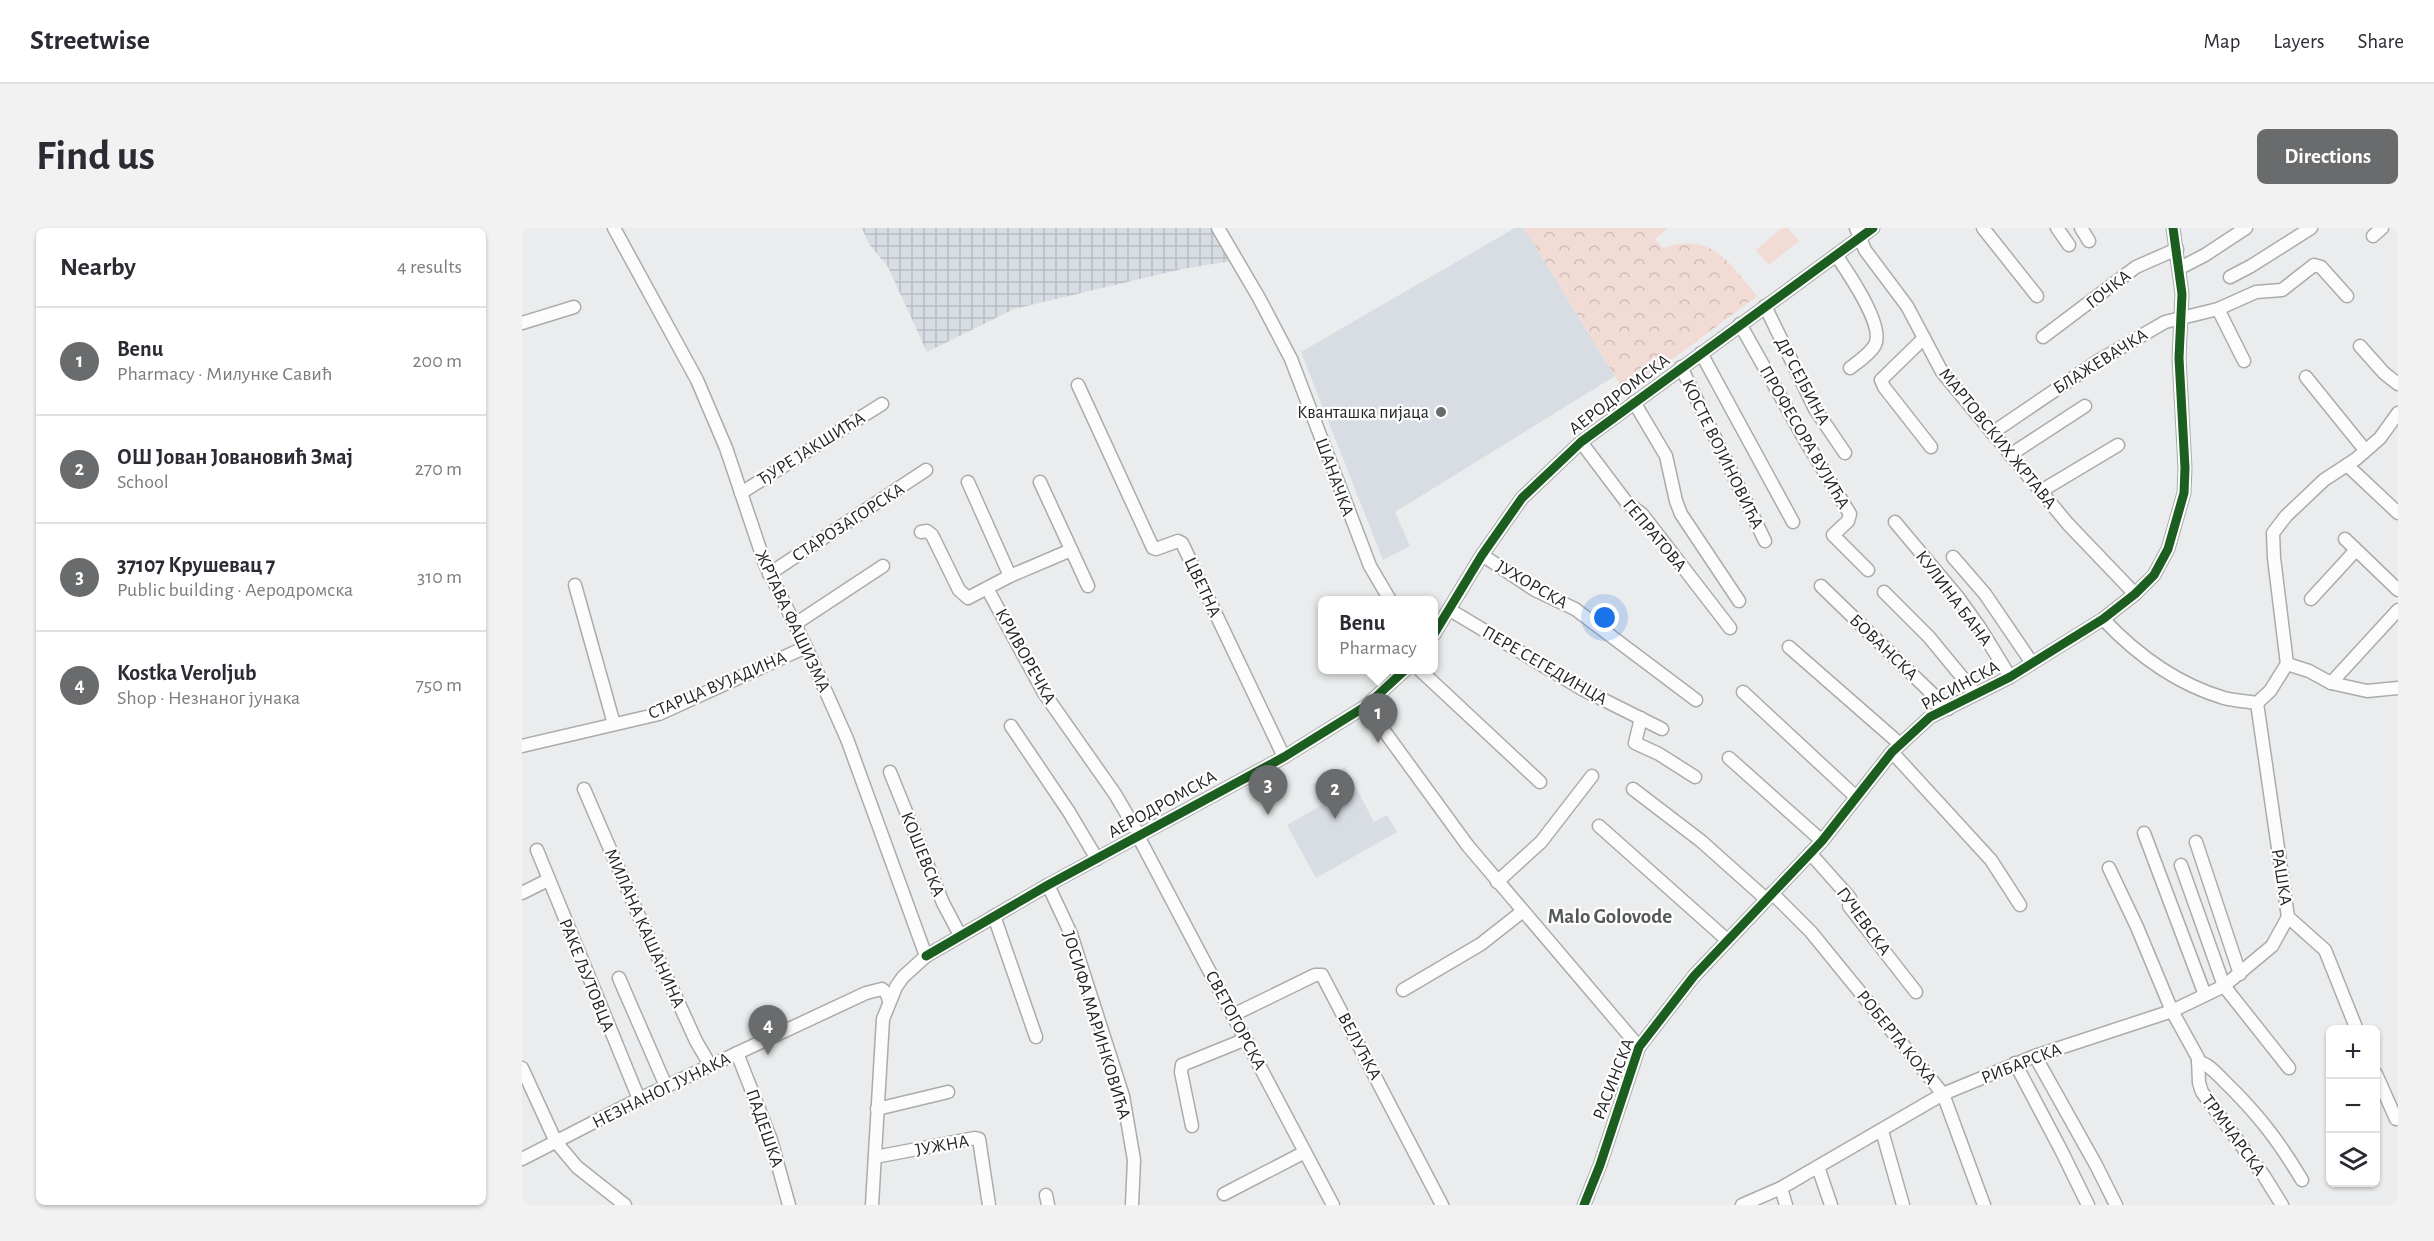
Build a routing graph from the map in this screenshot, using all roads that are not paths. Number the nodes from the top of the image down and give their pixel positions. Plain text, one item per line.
1 (614, 228) edge
2 (1218, 228) edge
3 (1873, 228) edge
4 (1983, 228) edge
5 (2057, 228) edge
6 (2081, 228) edge
7 (2173, 228) edge
8 (2246, 228) edge
9 (2311, 228) edge
10 (1858, 233) edge
11 (2089, 241) dead end
12 (2070, 245) dead end
13 (2177, 249) junction
14 (1836, 255) junction
15 (2180, 268) junction
16 (2230, 277) dead end
17 (2037, 296) dead end
18 (2347, 296) dead end
19 (1765, 306) junction
20 (574, 307) dead end
21 (2218, 309) junction
22 (2182, 318) junction
23 (522, 323) edge
24 (1740, 324) junction
25 (2043, 337) dead end
26 (1924, 338) junction
27 (2360, 346) dead end
28 (1701, 353) junction
29 (2244, 361) dead end
30 (1681, 367) junction
31 (1850, 368) dead end
32 (2306, 377) dead end
33 (2398, 384) edge
34 (1078, 385) dead end
35 (1634, 402) junction
36 (882, 404) dead end
37 (2085, 406) dead end
38 (2398, 413) edge
39 (1992, 433) junction
40 (1581, 441) junction
41 (2118, 445) dead end
42 (1931, 447) dead end
43 (2365, 450) junction
44 (1845, 453) dead end
45 (2010, 455) junction
46 (2347, 465) junction
47 (926, 470) dead end
48 (968, 482) dead end
49 (1040, 482) dead end
50 (2042, 491) junction
51 (741, 493) junction
52 (2398, 513) edge
53 (1793, 522) dead end
54 (1895, 522) dead end
55 (921, 532) dead end
56 (2345, 539) dead end
57 (1765, 540) dead end
58 (1071, 550) junction
59 (2355, 551) junction
60 (1482, 555) junction
61 (1953, 557) dead end
62 (883, 566) dead end
63 (1868, 570) dead end
64 (770, 574) junction
65 (1010, 576) junction
66 (574, 585) dead end
67 (1088, 586) dead end
68 (1821, 586) dead end
69 (988, 590) junction
70 (2398, 590) edge
71 (1884, 592) dead end
72 (2135, 594) junction
73 (1388, 596) edge
74 (2311, 599) dead end
75 (1739, 601) dead end
76 (1450, 610) junction
77 (2398, 610) edge
78 (2103, 619) junction
79 (795, 624) junction
80 (1438, 628) edge
81 (1730, 628) dead end
82 (806, 647) junction
83 (1789, 647) dead end
84 (2032, 663) junction
85 (2287, 664) junction
86 (1400, 674) edge
87 (1425, 674) edge
88 (2010, 677) junction
89 (2331, 683) junction
90 (2398, 688) edge
91 (1743, 692) dead end
92 (1976, 694) junction
93 (1696, 700) dead end
94 (2257, 703) junction
95 (1366, 706) junction
96 (1948, 709) junction
97 (1641, 718) junction
98 (614, 724) junction
99 (1011, 726) dead end
100 (1662, 729) dead end
101 (522, 746) edge
102 (1896, 748) junction
103 (1284, 757) junction
104 (1729, 758) dead end
105 (890, 772) dead end
106 (1592, 776) dead end
107 (1695, 777) dead end
108 (1540, 782) dead end
109 (584, 789) dead end
110 (1633, 789) dead end
111 (1856, 797) junction
112 (1599, 826) dead end
113 (2144, 833) dead end
114 (1138, 834) junction
115 (1822, 841) junction
116 (2196, 842) dead end
117 (537, 850) dead end
118 (1810, 852) junction
119 (1097, 859) junction
120 (2181, 865) dead end
121 (2109, 867) dead end
122 (548, 880) junction
123 (1497, 882) junction
124 (1048, 885) junction
125 (522, 893) edge
126 (1769, 896) junction
127 (2020, 905) dead end
128 (1523, 911) junction
129 (994, 916) junction
130 (2288, 917) junction
131 (960, 935) junction
132 (1726, 939) junction
133 (926, 956) junction
134 (909, 971) junction
135 (2240, 974) junction
136 (620, 978) dead end
137 (2224, 986) junction
138 (1403, 990) dead end
139 (1916, 992) dead end
140 (881, 993) junction
141 (2205, 995) junction
142 (2172, 1011) junction
143 (885, 1014) junction
144 (1233, 1015) junction
145 (2355, 1025) edge
146 (1036, 1037) dead end
147 (1246, 1039) junction
148 (1639, 1047) junction
149 (737, 1053) junction
150 (2035, 1056) junction
151 (2198, 1062) junction
152 (2015, 1063) junction
153 (710, 1065) junction
154 (522, 1068) edge
155 (2289, 1068) dead end
156 (2378, 1079) edge
157 (666, 1086) junction
158 (948, 1092) dead end
159 (1943, 1094) junction
160 (639, 1099) junction
161 (878, 1109) junction
162 (2396, 1119) dead end
163 (1192, 1126) dead end
164 (1882, 1131) junction
165 (556, 1142) junction
166 (1305, 1152) junction
167 (875, 1158) junction
168 (522, 1159) edge
169 (1818, 1167) junction
170 (2302, 1180) dead end
171 (1781, 1188) junction
172 (1224, 1194) dead end
173 (625, 1205) edge
174 (789, 1205) edge
175 (872, 1205) edge
176 (989, 1205) edge
177 (1132, 1205) edge
178 (1333, 1205) edge
179 (1442, 1205) edge
180 (1584, 1205) edge
181 (1742, 1205) edge
182 (1786, 1205) edge
183 (1831, 1205) edge
184 (1903, 1205) edge
185 (1984, 1205) edge
186 (2088, 1205) edge
187 (2116, 1205) edge
188 (2282, 1205) edge

1 - 51 street, ЖРТАВА ФАШИЗМА
2 - 73 street, ШАНАЧКА
3 - 10 street, АЕРОДРОМСКА
4 - 17 street
5 - 12 street
6 - 11 street
7 - 13 street, РАСИНСКА
8 - 15 street
9 - 16 street
10 - 14 street, АЕРОДРОМСКА
10 - 26 street, МАРТОВСКИХ ЖРТАВА
13 - 15 street, РАСИНСКА
13 - 25 street, ГОЧКА
14 - 19 street, АЕРОДРОМСКА
14 - 31 street
15 - 22 street, РАСИНСКА
18 - 21 street, БЛАЖЕВАЧКА
19 - 24 street, АЕРОДРОМСКА
19 - 44 street, ДР СЕЈБИНА
20 - 23 street
21 - 22 street, БЛАЖЕВАЧКА
21 - 29 street
22 - 39 street, БЛАЖЕВАЧКА
22 - 72 street, РАСИНСКА
24 - 28 street, АЕРОДРОМСКА
24 - 63 street, ПРОФЕСОРА ВУЈИЋА
26 - 39 street, МАРТОВСКИХ ЖРТАВА
26 - 42 street
27 - 33 street
28 - 30 street, АЕРОДРОМСКА
28 - 53 street
30 - 35 street, АЕРОДРОМСКА
30 - 57 street, КОСТЕ ВОЈИНОВИЋА
32 - 43 street
34 - 103 street, ЦВЕТНА
35 - 40 street, АЕРОДРОМСКА
35 - 75 street
36 - 51 street, ЂУРЕ ЈАКШИЋА
37 - 45 street
38 - 43 street
39 - 45 street, МАРТОВСКИХ ЖРТАВА
40 - 60 street, АЕРОДРОМСКА
40 - 81 street, ГЕПРАТОВА
41 - 50 street
43 - 46 street
45 - 50 street, МАРТОВСКИХ ЖРТАВА
46 - 52 street
46 - 85 street
47 - 64 street, СТАРОЗАГОРСКА
48 - 65 street
49 - 58 street
50 - 72 street, МАРТОВСКИХ ЖРТАВА
51 - 64 street, ЖРТАВА ФАШИЗМА
54 - 88 street, КУЛИНА БАНА
55 - 69 street
56 - 59 street
58 - 65 street, КРИВОРЕЧКА
58 - 67 street
59 - 70 street
59 - 74 street
60 - 76 street, АЕРОДРОМСКА
60 - 93 street, ЈУХОРСКА
61 - 84 street
62 - 79 street
64 - 79 street, ЖРТАВА ФАШИЗМА
65 - 69 street, КРИВОРЕЧКА
66 - 98 street
68 - 96 street, БОВАНСКА
69 - 114 street, КРИВОРЕЧКА
71 - 92 street
72 - 78 street, РАСИНСКА
76 - 80 street, АЕРОДРОМСКА
76 - 97 street, ПЕРЕ СЕГЕДИНЦА
77 - 89 street
78 - 84 street, РАСИНСКА
78 - 94 street
79 - 82 street, ЖРТАВА ФАШИЗМА
82 - 98 street, СТАРЦА ВУЈАДИНА
82 - 133 street, ЖРТАВА ФАШИЗМА
83 - 102 street
84 - 88 street, РАСИНСКА
85 - 89 street
85 - 94 street
86 - 95 street, АЕРОДРОМСКА
87 - 108 street
88 - 92 street, РАСИНСКА
89 - 90 street
91 - 111 street
92 - 96 street, РАСИНСКА
94 - 130 street, РАШКА
95 - 103 street, АЕРОДРОМСКА
95 - 123 street
96 - 102 street, РАСИНСКА
97 - 100 street, ПЕРЕ СЕГЕДИНЦА
97 - 107 street
98 - 101 street, СТАРЦА ВУЈАДИНА
99 - 119 street
102 - 111 street, РАСИНСКА
102 - 127 street
103 - 114 street, АЕРОДРОМСКА
104 - 115 street
105 - 131 street, КОШЕВСКА
106 - 123 street
109 - 153 street, МИЛАНА КАШАНИНА
110 - 126 street, РОБЕРТА КОХА
111 - 115 street, РАСИНСКА
112 - 132 street
113 - 141 street
114 - 119 street, АЕРОДРОМСКА
114 - 144 street, СВЕТОГОРСКА
115 - 118 street, РАСИНСКА
116 - 135 street
117 - 122 street, РАКЕ ЉУТОВЦА
118 - 126 street, РАСИНСКА
118 - 139 street, ГУЧЕВСКА
119 - 124 street, АЕРОДРОМСКА
120 - 137 street
121 - 142 street, ТРМЧАРСКА
122 - 125 street
122 - 160 street, РАКЕ ЉУТОВЦА
123 - 128 street
124 - 129 street, АЕРОДРОМСКА
124 - 177 street, ЈОСИФА МАРИНКОВИЋА
126 - 132 street, РАСИНСКА
126 - 159 street, РОБЕРТА КОХА
128 - 138 street
128 - 148 street
129 - 131 street, АЕРОДРОМСКА
129 - 146 street
130 - 135 street, РИБАРСКА
130 - 145 street, РАШКА
131 - 133 street, АЕРОДРОМСКА
132 - 148 street, РАСИНСКА
133 - 134 street, АЕРОДРОМСКА
134 - 140 street, НЕЗНАНОГ ЈУНАКА
134 - 140 street, АЕРОДРОМСКА
135 - 137 street, РИБАРСКА
136 - 157 street
137 - 141 street, РИБАРСКА
137 - 155 street
140 - 143 street
140 - 143 street, АЕРОДРОМСКА
140 - 149 street, НЕЗНАНОГ ЈУНАКА
141 - 142 street, РИБАРСКА
142 - 150 street, РИБАРСКА
142 - 151 street, ТРМЧАРСКА
143 - 161 street, АЕРОДРОМСКА
144 - 147 street, СВЕТОГОРСКА
144 - 179 street, ВЕЛУЋКА
147 - 163 street
147 - 166 street, СВЕТОГОРСКА
148 - 180 street, РАСИНСКА
149 - 153 street, НЕЗНАНОГ ЈУНАКА
149 - 174 street, ПАДЕШКА
150 - 152 street, РИБАРСКА
150 - 187 street
151 - 170 street, ТРМЧАРСКА
151 - 188 street, ТРМЧАРСКА
152 - 159 street, РИБАРСКА
152 - 186 street
153 - 157 street, НЕЗНАНОГ ЈУНАКА
154 - 165 street
156 - 162 street
157 - 160 street, НЕЗНАНОГ ЈУНАКА
158 - 161 street
159 - 164 street, РИБАРСКА
159 - 185 street, РОБЕРТА КОХА
160 - 165 street, НЕЗНАНОГ ЈУНАКА
161 - 167 street, АЕРОДРОМСКА
164 - 169 street, РИБАРСКА
164 - 184 street
165 - 168 street, НЕЗНАНОГ ЈУНАКА
165 - 173 street
166 - 172 street
166 - 178 street, СВЕТОГОРСКА
167 - 175 street, АЕРОДРОМСКА
167 - 176 street, ЈУЖНА
169 - 171 street, РИБАРСКА
169 - 183 street
171 - 181 street, РИБАРСКА
171 - 182 street

